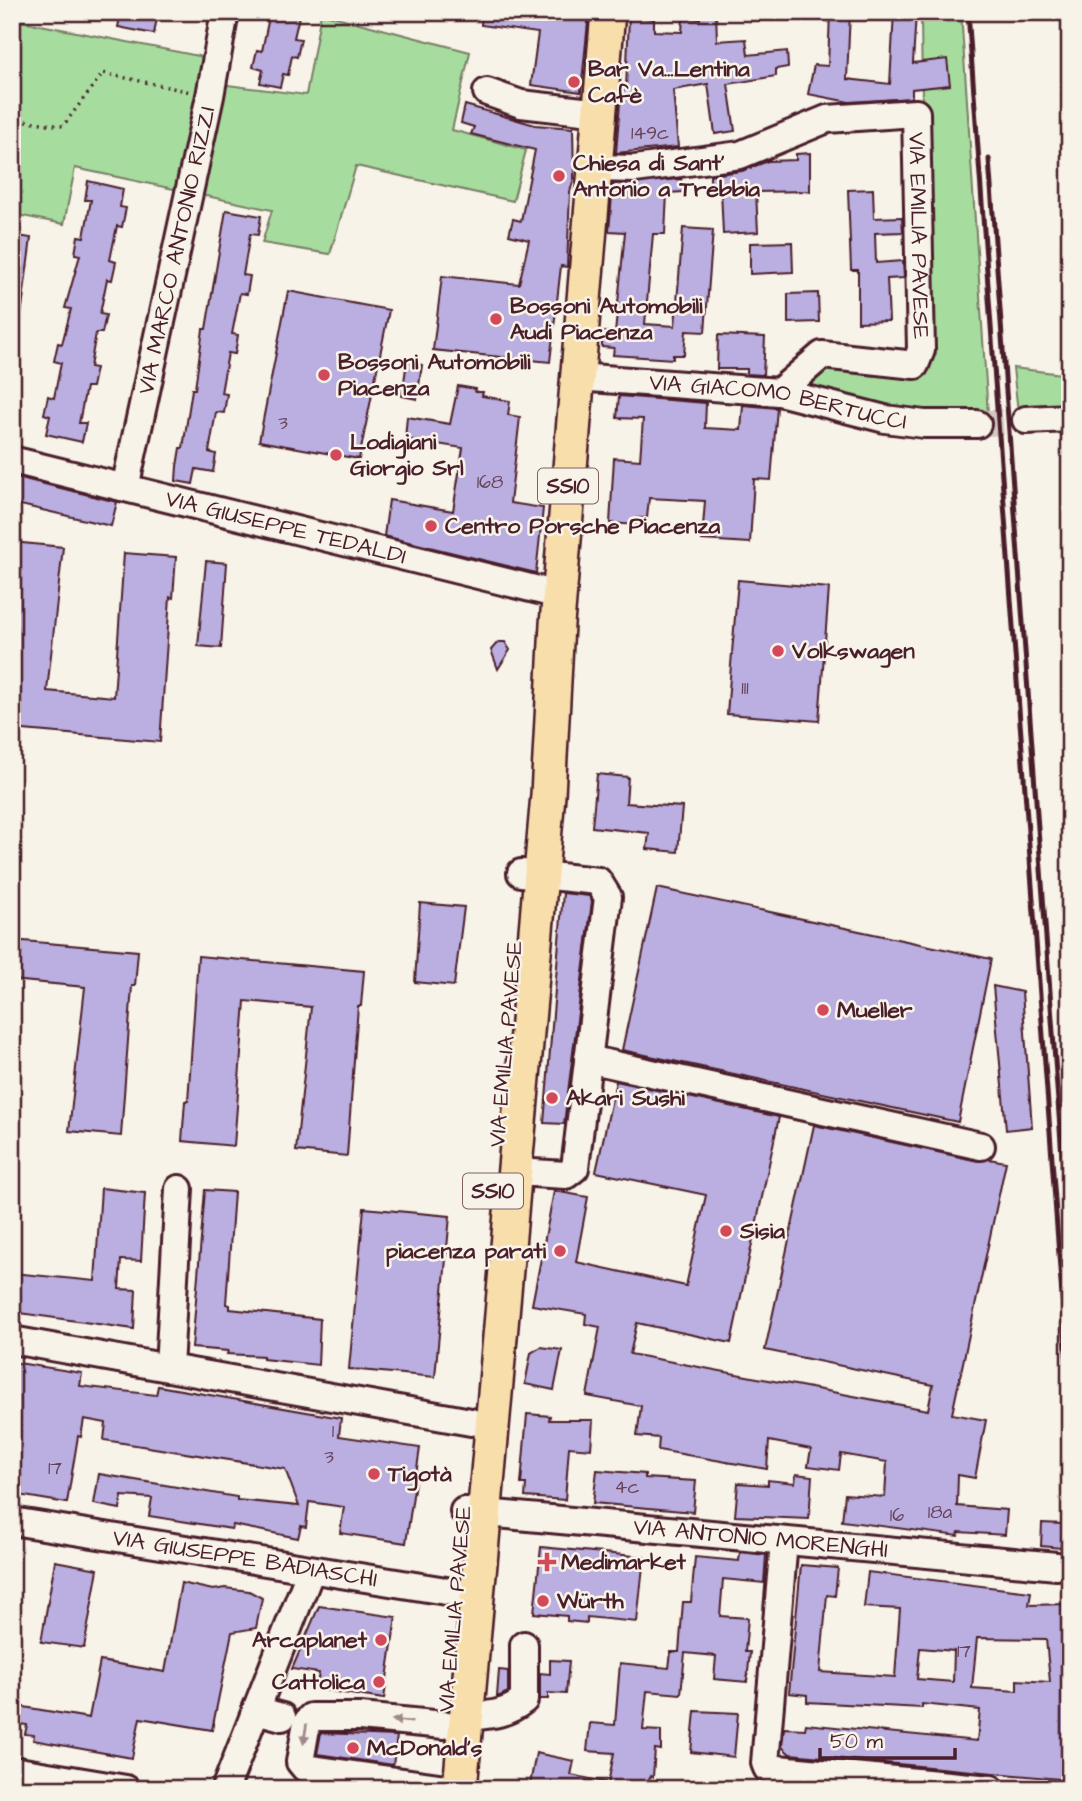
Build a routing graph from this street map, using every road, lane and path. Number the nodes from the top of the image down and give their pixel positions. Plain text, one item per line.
1 (225, 12) edge
2 (608, 12) edge
3 (487, 92) dead end
4 (210, 96) junction
5 (600, 113) junction
6 (12, 119) edge
7 (595, 168) junction
8 (578, 377) junction
9 (779, 392) junction
10 (1070, 418) edge
11 (1026, 420) tunnel mouth
12 (977, 424) tunnel mouth
13 (12, 460) edge
14 (125, 488) junction
15 (559, 595) junction
16 (531, 874) junction
17 (588, 1059) junction
18 (981, 1146) dead end
19 (507, 1184) junction
20 (179, 1189) dead end
21 (12, 1340) edge
22 (169, 1368) junction
23 (471, 1422) junction
24 (474, 1512) junction
25 (12, 1521) edge
26 (784, 1541) junction
27 (1057, 1566) dead end
28 (311, 1570) junction
29 (467, 1595) junction
30 (524, 1645) dead end
31 (256, 1710) junction
32 (282, 1717) dead end
33 (455, 1721) junction
34 (12, 1770) edge
35 (446, 1788) edge
36 (125, 1789) edge
37 (225, 1789) edge
38 (991, 1789) edge

1 - 4 street, VIA MARCO ANTONIO RIZZI
2 - 5 main road, VIA EMILIA PAVESE / SS10
3 - 5 street
4 - 6 path
4 - 14 street, VIA MARCO ANTONIO RIZZI
5 - 7 main road, VIA EMILIA PAVESE / SS10
7 - 8 main road, VIA EMILIA PAVESE / SS10
7 - 9 street, VIA EMILIA PAVESE
8 - 9 street, VIA GIACOMO BERTUCCI
8 - 15 main road, VIA EMILIA PAVESE / SS10
9 - 12 street, VIA GIACOMO BERTUCCI
10 - 11 street
13 - 14 street, VIA GIUSEPPE TEDALDI
14 - 15 street, VIA GIUSEPPE TEDALDI
15 - 16 main road, VIA EMILIA PAVESE / SS10
16 - 17 street
16 - 19 main road, VIA EMILIA PAVESE / SS10
17 - 18 street
17 - 19 street
19 - 23 main road, VIA EMILIA PAVESE / SS10
19 - 24 main road, VIA EMILIA PAVESE / SS10
20 - 22 street
21 - 22 street
22 - 23 street
23 - 24 main road, VIA EMILIA PAVESE / SS10
24 - 26 street, VIA ANTONIO MORENGHI
24 - 29 main road, VIA EMILIA PAVESE / SS10
25 - 28 street, VIA GIUSEPPE BADIASCHI
26 - 27 street, VIA ANTONIO MORENGHI
26 - 38 street
28 - 29 street, VIA GIUSEPPE BADIASCHI
28 - 31 street
29 - 33 main road, VIA EMILIA PAVESE / SS10
30 - 33 street
31 - 32 street
31 - 37 street
33 - 35 main road, VIA EMILIA PAVESE / SS10
33 -> 35 street
34 - 36 street

